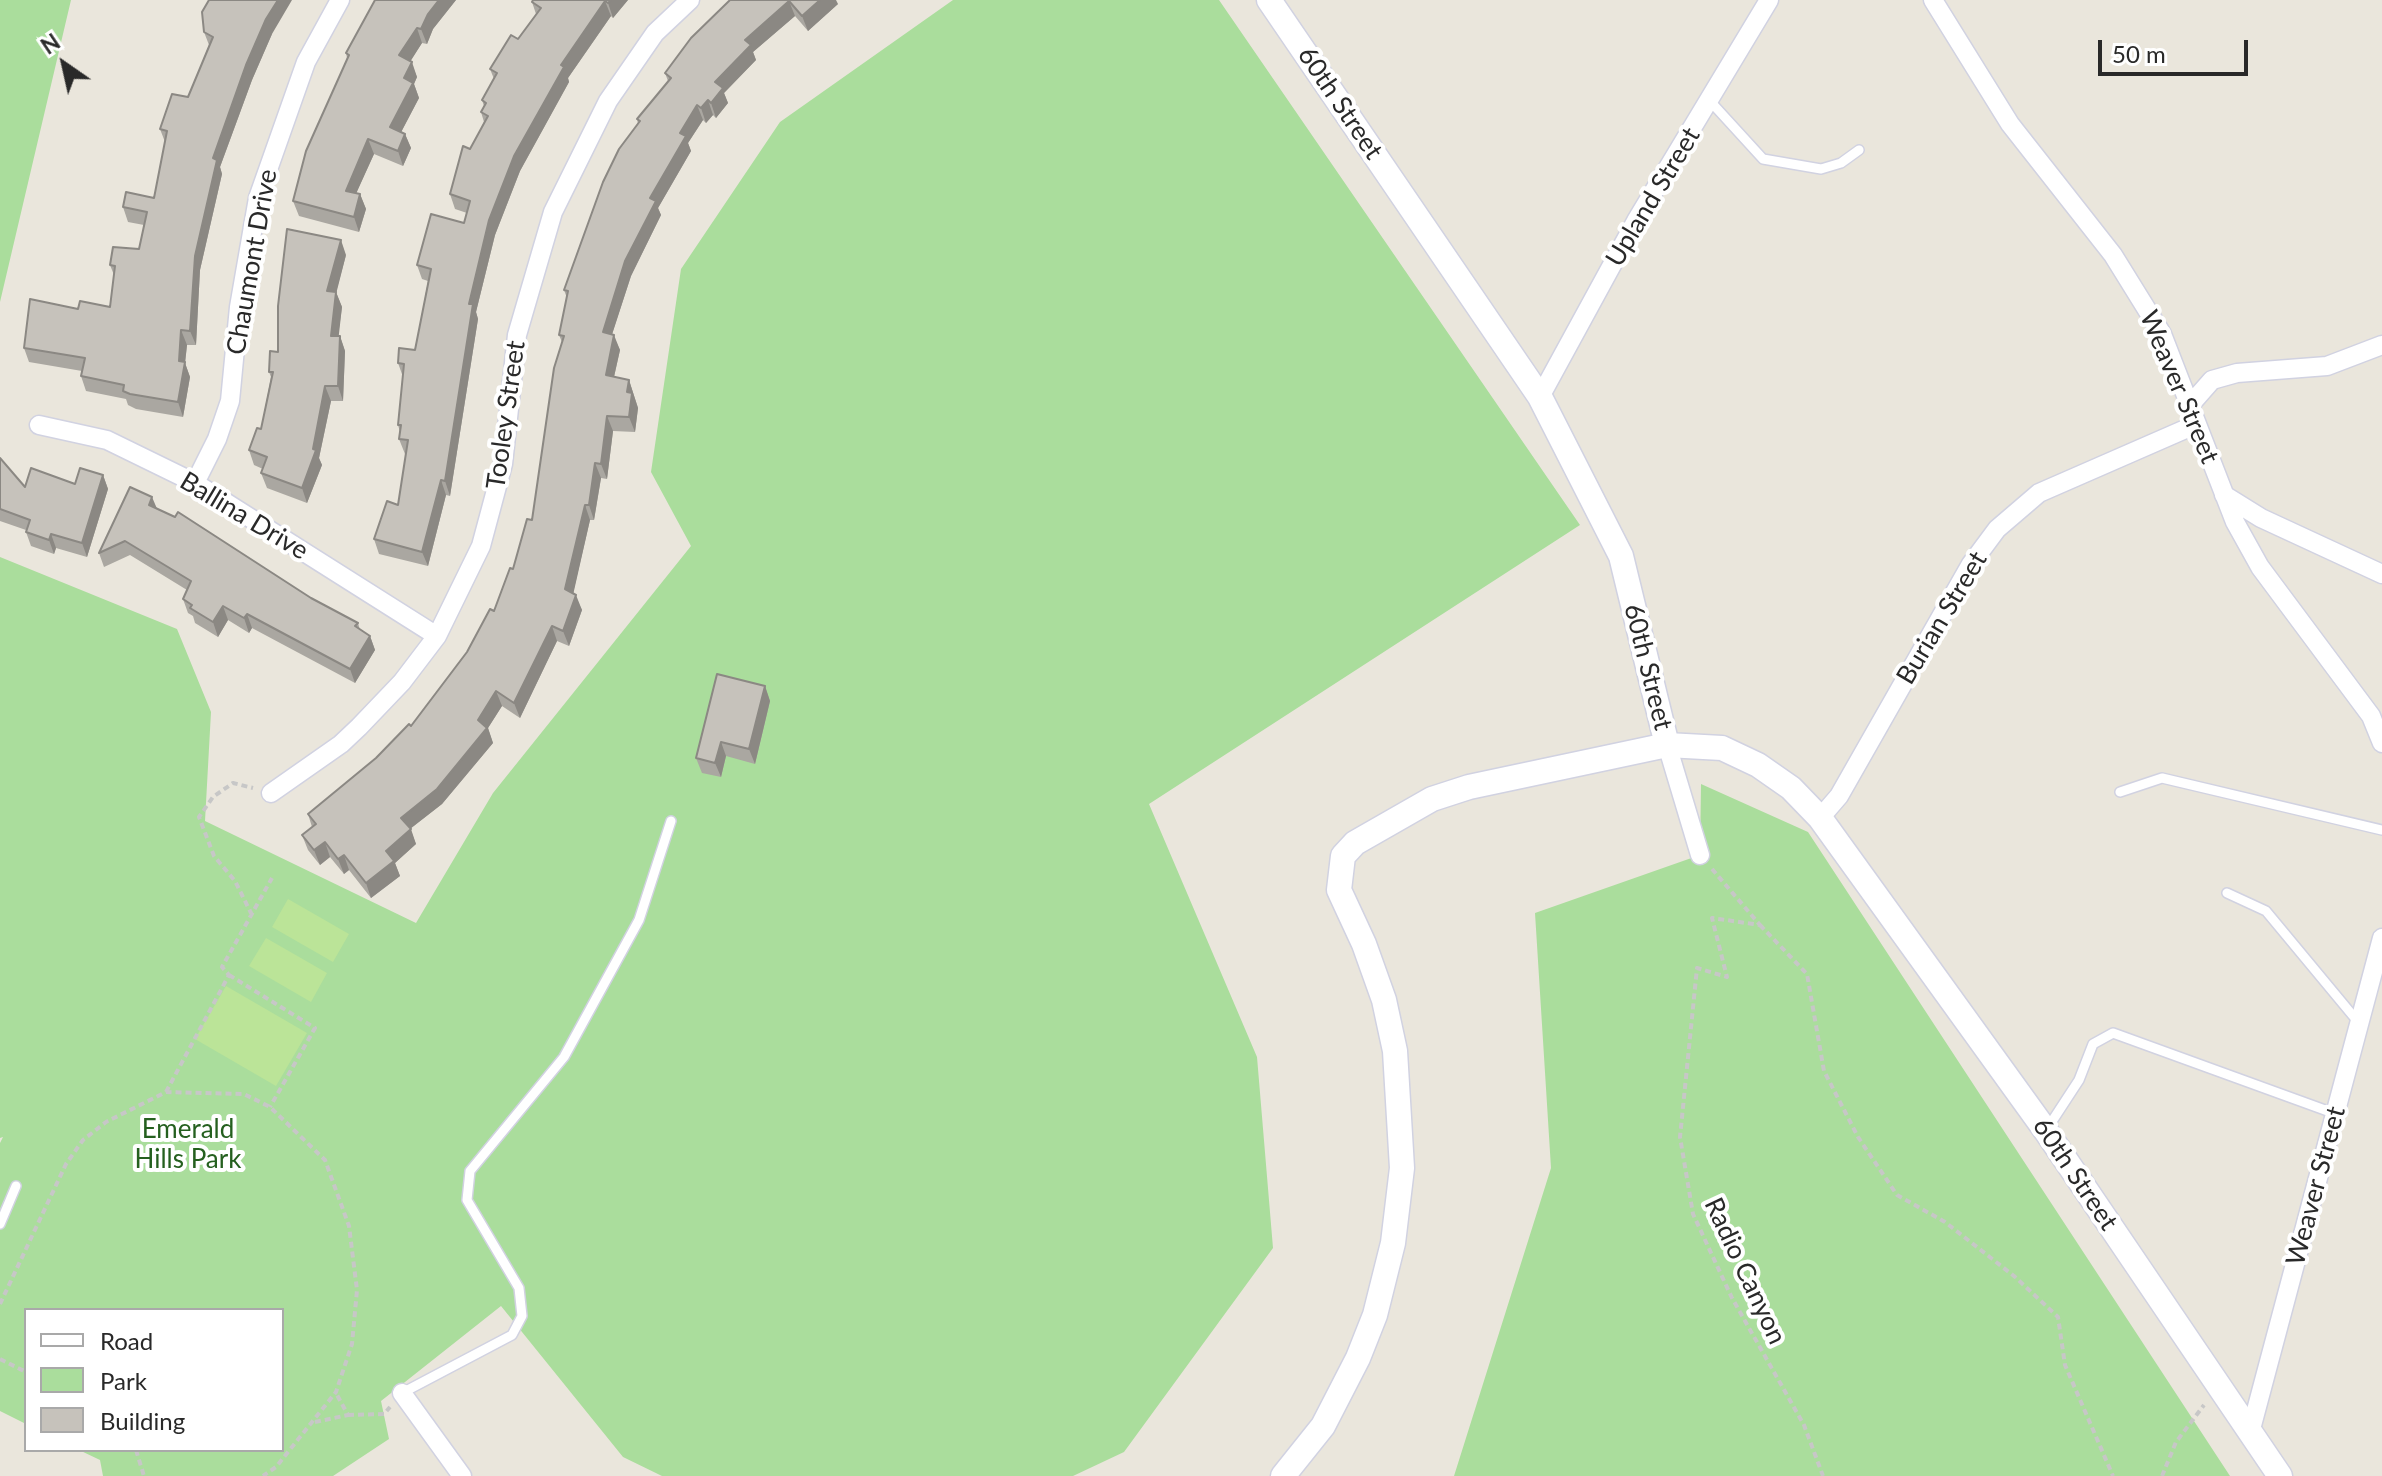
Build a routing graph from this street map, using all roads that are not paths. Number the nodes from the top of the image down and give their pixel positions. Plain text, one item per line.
1 (340, 0) edge
2 (690, 0) edge
3 (1269, 0) edge
4 (1769, 0) edge
5 (1933, 0) edge
6 (1710, 101) junction
7 (1859, 150) dead end
8 (2382, 345) edge
9 (1540, 397) junction
10 (2190, 405) junction
11 (2197, 424) junction
12 (39, 425) dead end
13 (195, 483) junction
14 (2224, 495) junction
15 (2382, 574) edge
16 (437, 636) junction
17 (2382, 743) edge
18 (1667, 745) junction
19 (2120, 792) dead end
20 (271, 793) road end
21 (1820, 818) junction
22 (671, 821) dead end
23 (2382, 830) edge
24 (1700, 855) road end
25 (2227, 893) dead end
26 (2382, 938) edge
27 (2359, 1023) junction
28 (2336, 1114) junction
29 (2046, 1131) junction
30 (16, 1186) dead end
31 (0, 1224) edge
32 (402, 1393) joint
33 (2250, 1433) junction
34 (462, 1476) edge
35 (1283, 1476) edge
36 (2280, 1476) edge

1 - 13 street, Chaumont Drive
2 - 16 street, Tooley Street
3 - 9 street, 60th Street
4 - 6 street, Upland Street
5 - 10 street, Weaver Street
6 - 7 lane
6 - 9 street, Upland Street
8 - 10 street
9 - 18 street, 60th Street
10 - 11 street, Weaver Street
11 - 14 street, Weaver Street
11 - 21 street, Burian Street
12 - 13 street, Ballina Drive
13 - 16 street, Ballina Drive
14 - 15 street
14 - 17 street, Weaver Street
16 - 20 street, Tooley Street
18 - 21 street, 60th Street
18 - 24 street
18 - 35 street
19 - 23 lane
21 - 29 street, 60th Street
22 - 32 lane
25 - 27 lane
26 - 27 street, Weaver Street
27 - 28 street, Weaver Street
28 - 29 lane
28 - 33 street, Weaver Street
29 - 33 street, 60th Street
30 - 31 lane
32 - 34 street
33 - 36 street, 60th Street

